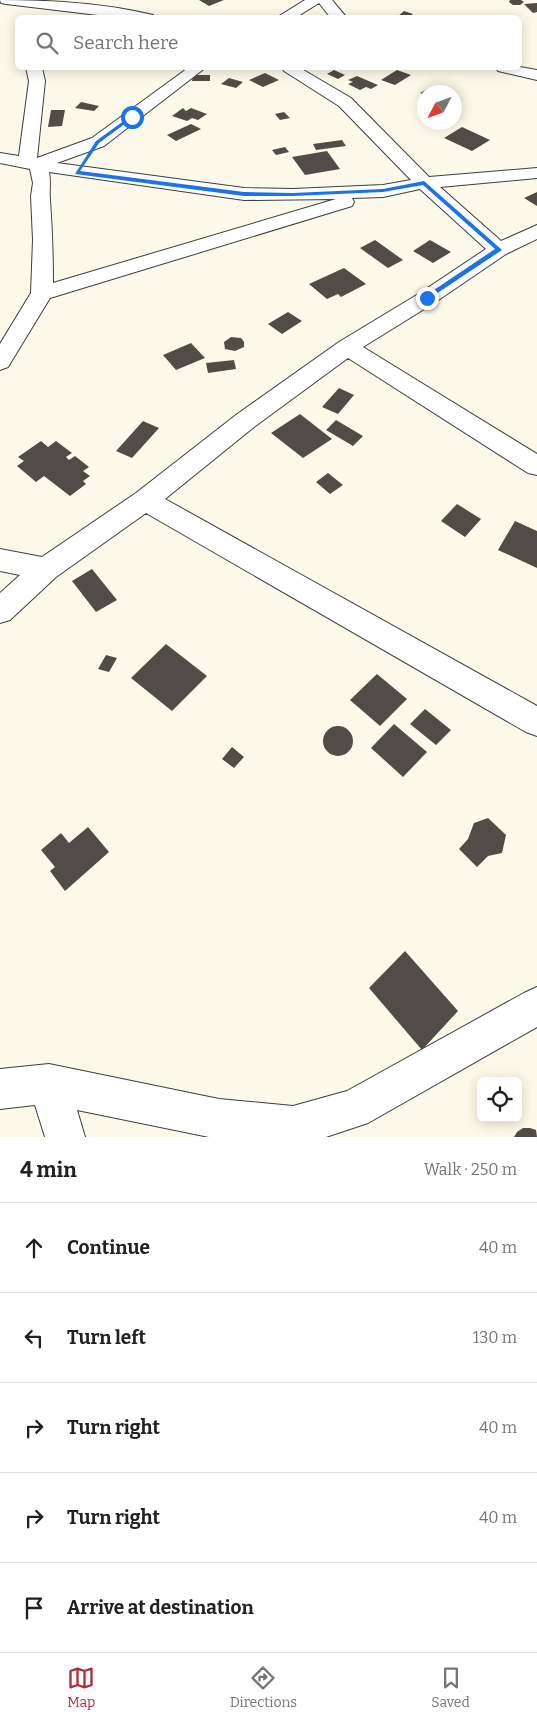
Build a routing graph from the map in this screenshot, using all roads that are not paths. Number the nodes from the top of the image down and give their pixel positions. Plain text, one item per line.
1 (6, 0) edge
2 (315, 0) edge
3 (325, 0) edge
4 (50, 4) junction
5 (44, 15) edge
6 (127, 15) edge
7 (288, 15) edge
8 (337, 15) edge
9 (34, 70) edge
10 (194, 70) edge
11 (293, 70) edge
12 (513, 70) edge
13 (537, 75) edge
14 (98, 142) junction
15 (0, 158) edge
16 (35, 170) junction
17 (74, 172) junction
18 (537, 173) edge
19 (424, 183) junction
20 (383, 191) junction
21 (537, 231) edge
22 (499, 250) junction
23 (42, 293) junction
24 (347, 347) junction
25 (0, 362) edge
26 (537, 466) edge
27 (146, 500) junction
28 (0, 560) edge
29 (46, 569) junction
30 (0, 611) edge
31 (537, 722) edge
32 (537, 1006) edge
33 (49, 1084) junction
34 (0, 1089) edge
35 (65, 1137) edge

1 - 4 street
2 - 7 street
3 - 8 street
4 - 5 street
4 - 6 street
9 - 16 street
10 - 14 street
11 - 19 street
12 - 13 street
14 - 16 street
14 - 17 street
15 - 16 street
16 - 17 street
16 - 23 street
17 - 20 street
18 - 19 street
19 - 20 street
19 - 22 street
20 - 23 street
21 - 22 street
22 - 24 street
23 - 25 street
24 - 26 street
24 - 27 street
27 - 29 street
27 - 31 street
28 - 29 street
29 - 30 street
32 - 33 street
33 - 34 street
33 - 35 street

